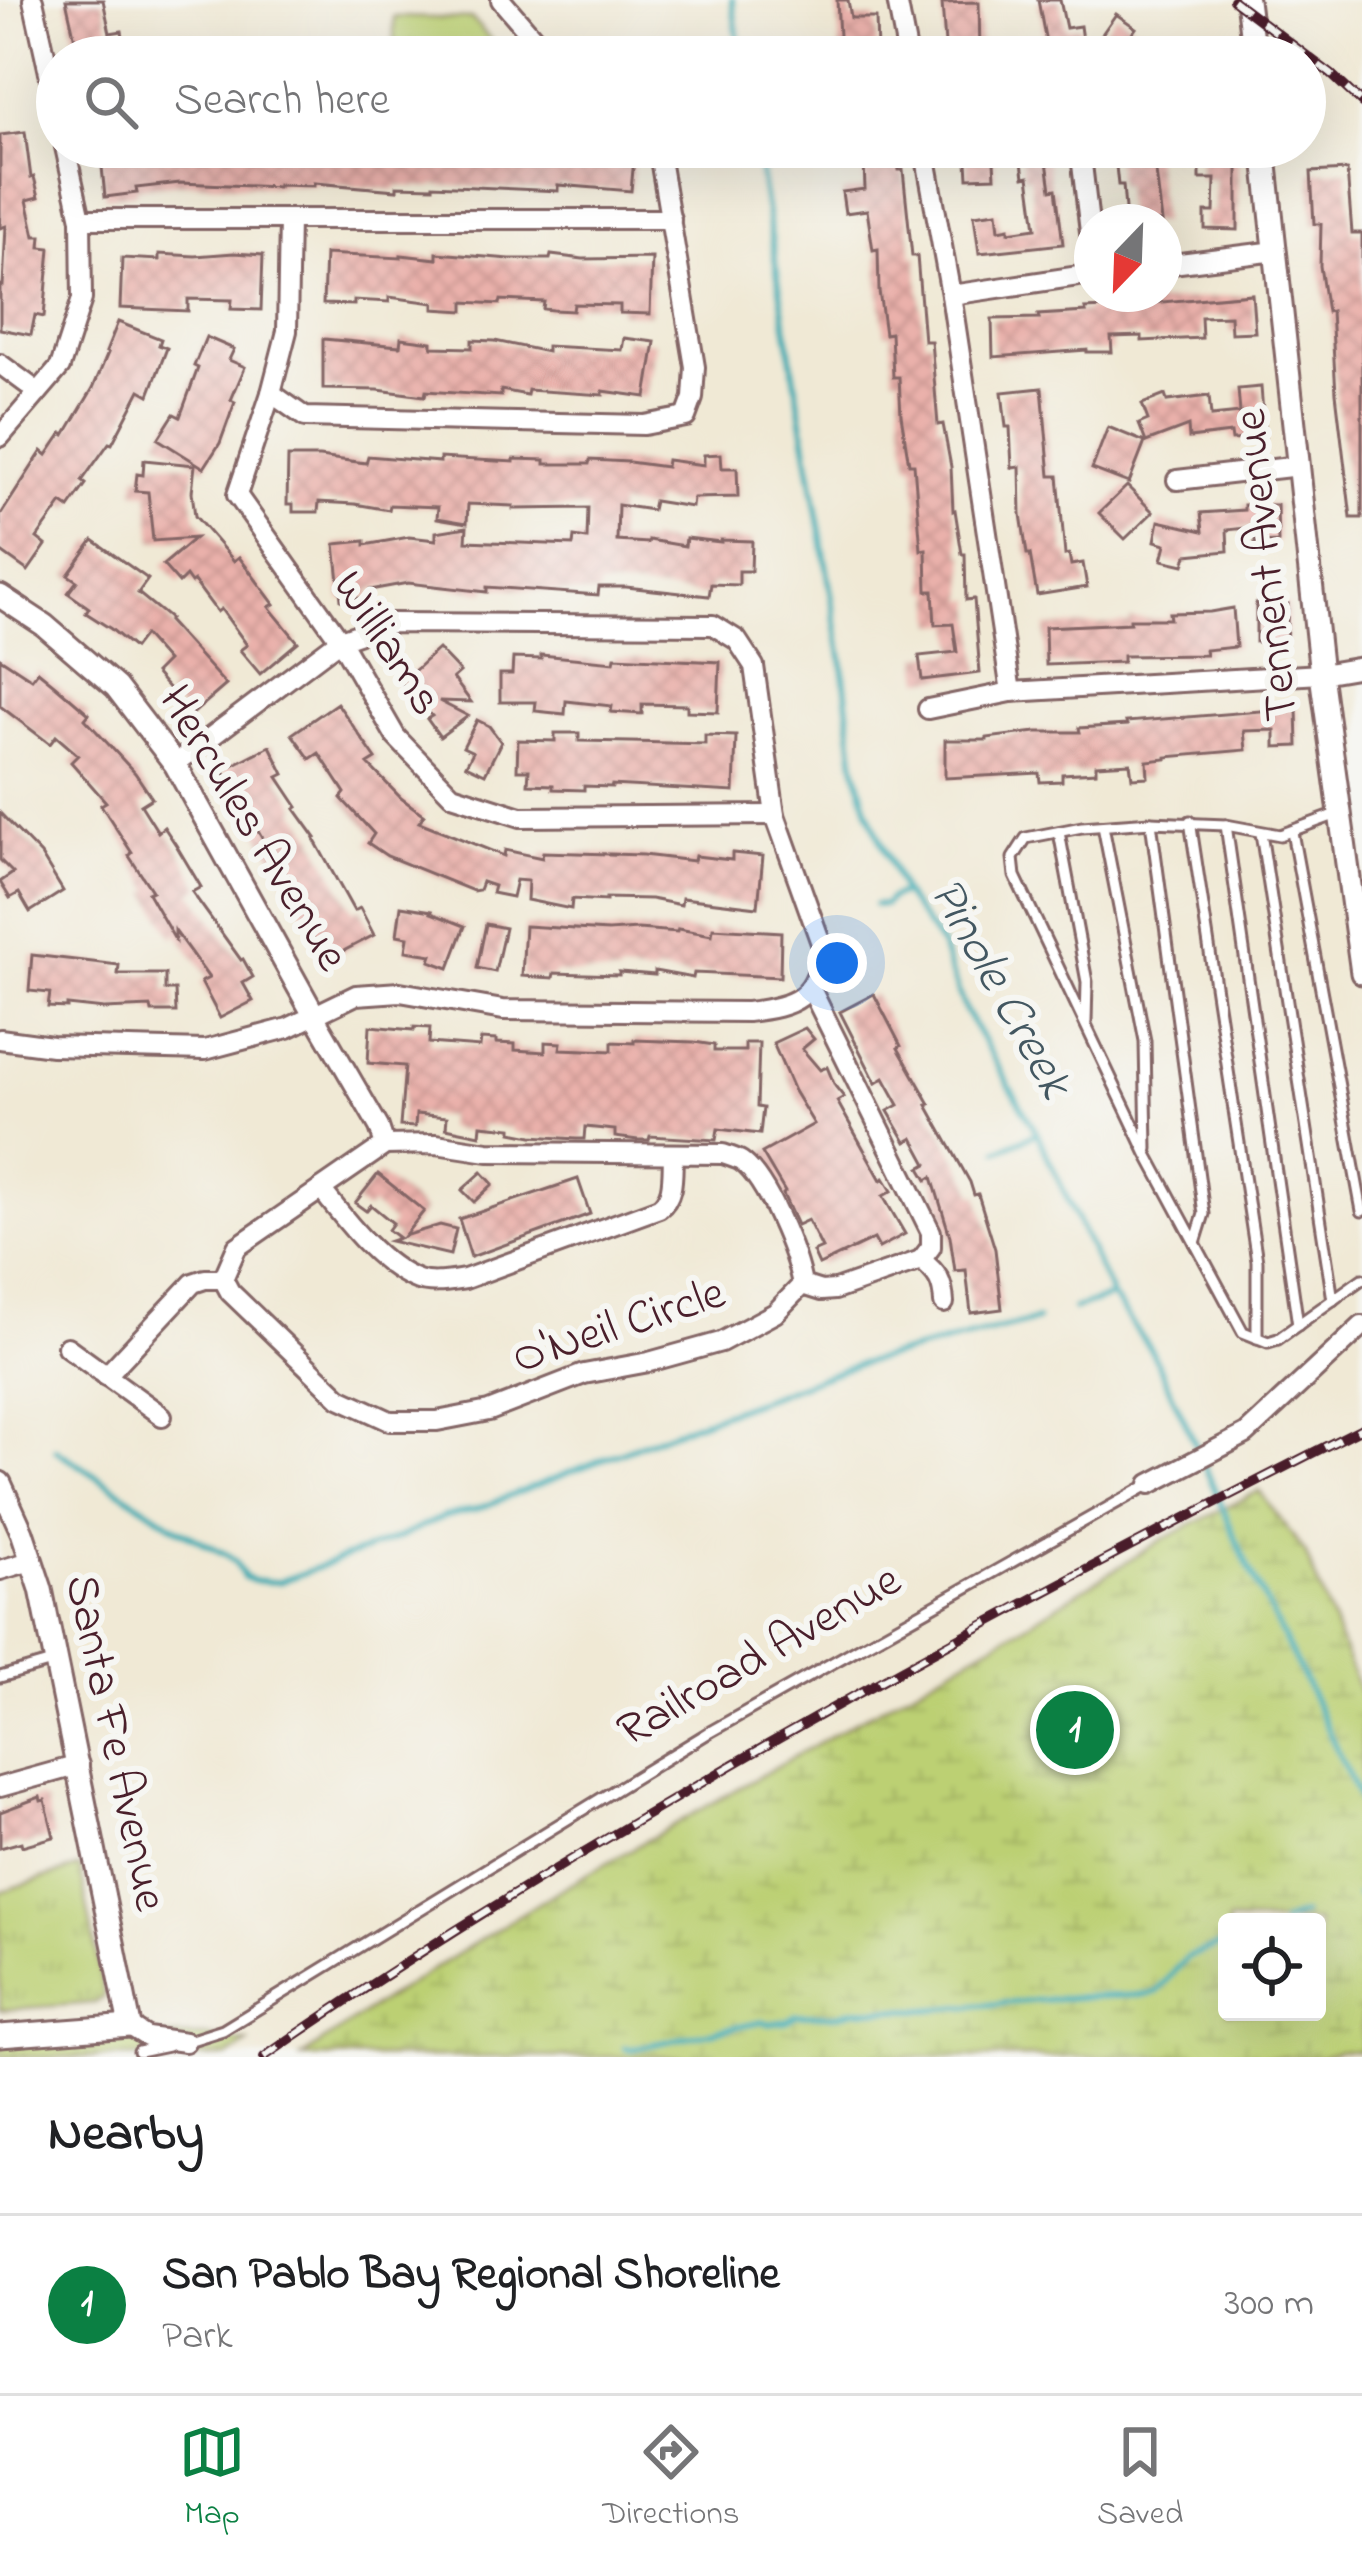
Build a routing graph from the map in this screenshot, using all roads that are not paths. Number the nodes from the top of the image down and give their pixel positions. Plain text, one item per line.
1 (33, 0) edge
2 (501, 0) edge
3 (898, 0) edge
4 (1247, 0) edge
5 (41, 36) edge
6 (532, 36) edge
7 (904, 36) edge
8 (1251, 36) edge
9 (70, 168) edge
10 (662, 168) edge
11 (928, 168) edge
12 (1082, 168) edge
13 (1266, 168) edge
14 (1087, 204) edge
15 (81, 219) junction
16 (290, 219) junction
17 (671, 219) junction
18 (1276, 251) junction
19 (1182, 263) edge
20 (1074, 277) edge
21 (952, 296) junction
22 (0, 364) edge
23 (38, 392) junction
24 (271, 393) junction
25 (0, 437) edge
26 (1299, 466) junction
27 (1177, 480) dead end
28 (0, 596) edge
29 (340, 640) junction
30 (1362, 668) edge
31 (1321, 674) junction
32 (1011, 692) junction
33 (928, 709) dead end
34 (176, 764) junction
35 (1340, 813) junction
36 (775, 814) junction
37 (1190, 821) junction
38 (1151, 822) junction
39 (1226, 825) junction
40 (1103, 826) junction
41 (1059, 832) junction
42 (1292, 832) junction
43 (1261, 833) junction
44 (1362, 973) edge
45 (811, 989) junction
46 (314, 1015) junction
47 (1086, 1027) junction
48 (0, 1039) edge
49 (385, 1145) junction
50 (1147, 1154) junction
51 (673, 1155) junction
52 (321, 1190) junction
53 (1362, 1210) edge
54 (1195, 1243) junction
55 (921, 1260) junction
56 (223, 1279) junction
57 (1362, 1280) edge
58 (802, 1285) junction
59 (1334, 1300) junction
60 (944, 1304) dead end
61 (1298, 1325) junction
62 (1362, 1326) edge
63 (1257, 1338) junction
64 (67, 1347) dead end
65 (106, 1376) junction
66 (162, 1416) dead end
67 (0, 1483) edge
68 (1150, 1484) joint
69 (32, 1561) junction
70 (0, 1570) edge
71 (57, 1660) junction
72 (0, 1677) edge
73 (79, 1765) junction
74 (0, 1787) edge
75 (130, 2026) junction
76 (0, 2036) edge
77 (184, 2042) junction
78 (139, 2053) dead end

1 - 5 street
2 - 6 street
3 - 7 street
4 - 8 street
9 - 15 street
10 - 17 street
11 - 21 street
12 - 14 street
13 - 18 street, Tennent Avenue
15 - 16 street
15 - 23 street
16 - 17 street
16 - 24 street, Williams
17 - 24 street
18 - 19 street
18 - 26 street, Tennent Avenue
20 - 21 street
21 - 32 street
22 - 23 street
23 - 25 street
24 - 29 street, Williams
26 - 27 street
26 - 31 street, Tennent Avenue
28 - 34 street, Hercules Avenue
29 - 34 street
29 - 36 street, Williams
29 - 36 street
30 - 31 street
31 - 32 street
31 - 35 street, Tennent Avenue
32 - 33 street
34 - 46 street, Hercules Avenue
35 - 42 lane
35 - 44 street, Tennent Avenue
36 - 45 street
37 - 38 lane
37 - 39 lane
37 - 63 lane
38 - 40 lane
38 - 54 lane
39 - 43 lane
39 - 61 lane
40 - 41 lane
40 - 50 lane
41 - 47 lane
41 - 47 lane
42 - 43 lane
42 - 53 lane
43 - 59 lane
45 - 46 street
45 - 55 street
46 - 48 street
46 - 49 street, Hercules Avenue
47 - 50 lane
49 - 51 street
49 - 52 street
50 - 54 lane
51 - 52 street
51 - 58 street
52 - 56 street
54 - 63 lane
55 - 58 street
55 - 60 street
56 - 58 street, O'Neil Circle
56 - 65 street
57 - 59 lane
59 - 61 lane
61 - 63 lane
62 - 68 street, Railroad Avenue
64 - 65 street
65 - 66 street
67 - 69 street, Santa Fe Avenue
68 - 77 lane, Railroad Avenue
69 - 70 street
69 - 71 street, Santa Fe Avenue
71 - 72 lane
71 - 73 street, Santa Fe Avenue
73 - 74 street
73 - 75 street, Santa Fe Avenue
75 - 76 street
75 - 77 street
77 - 78 lane, Railroad Avenue

